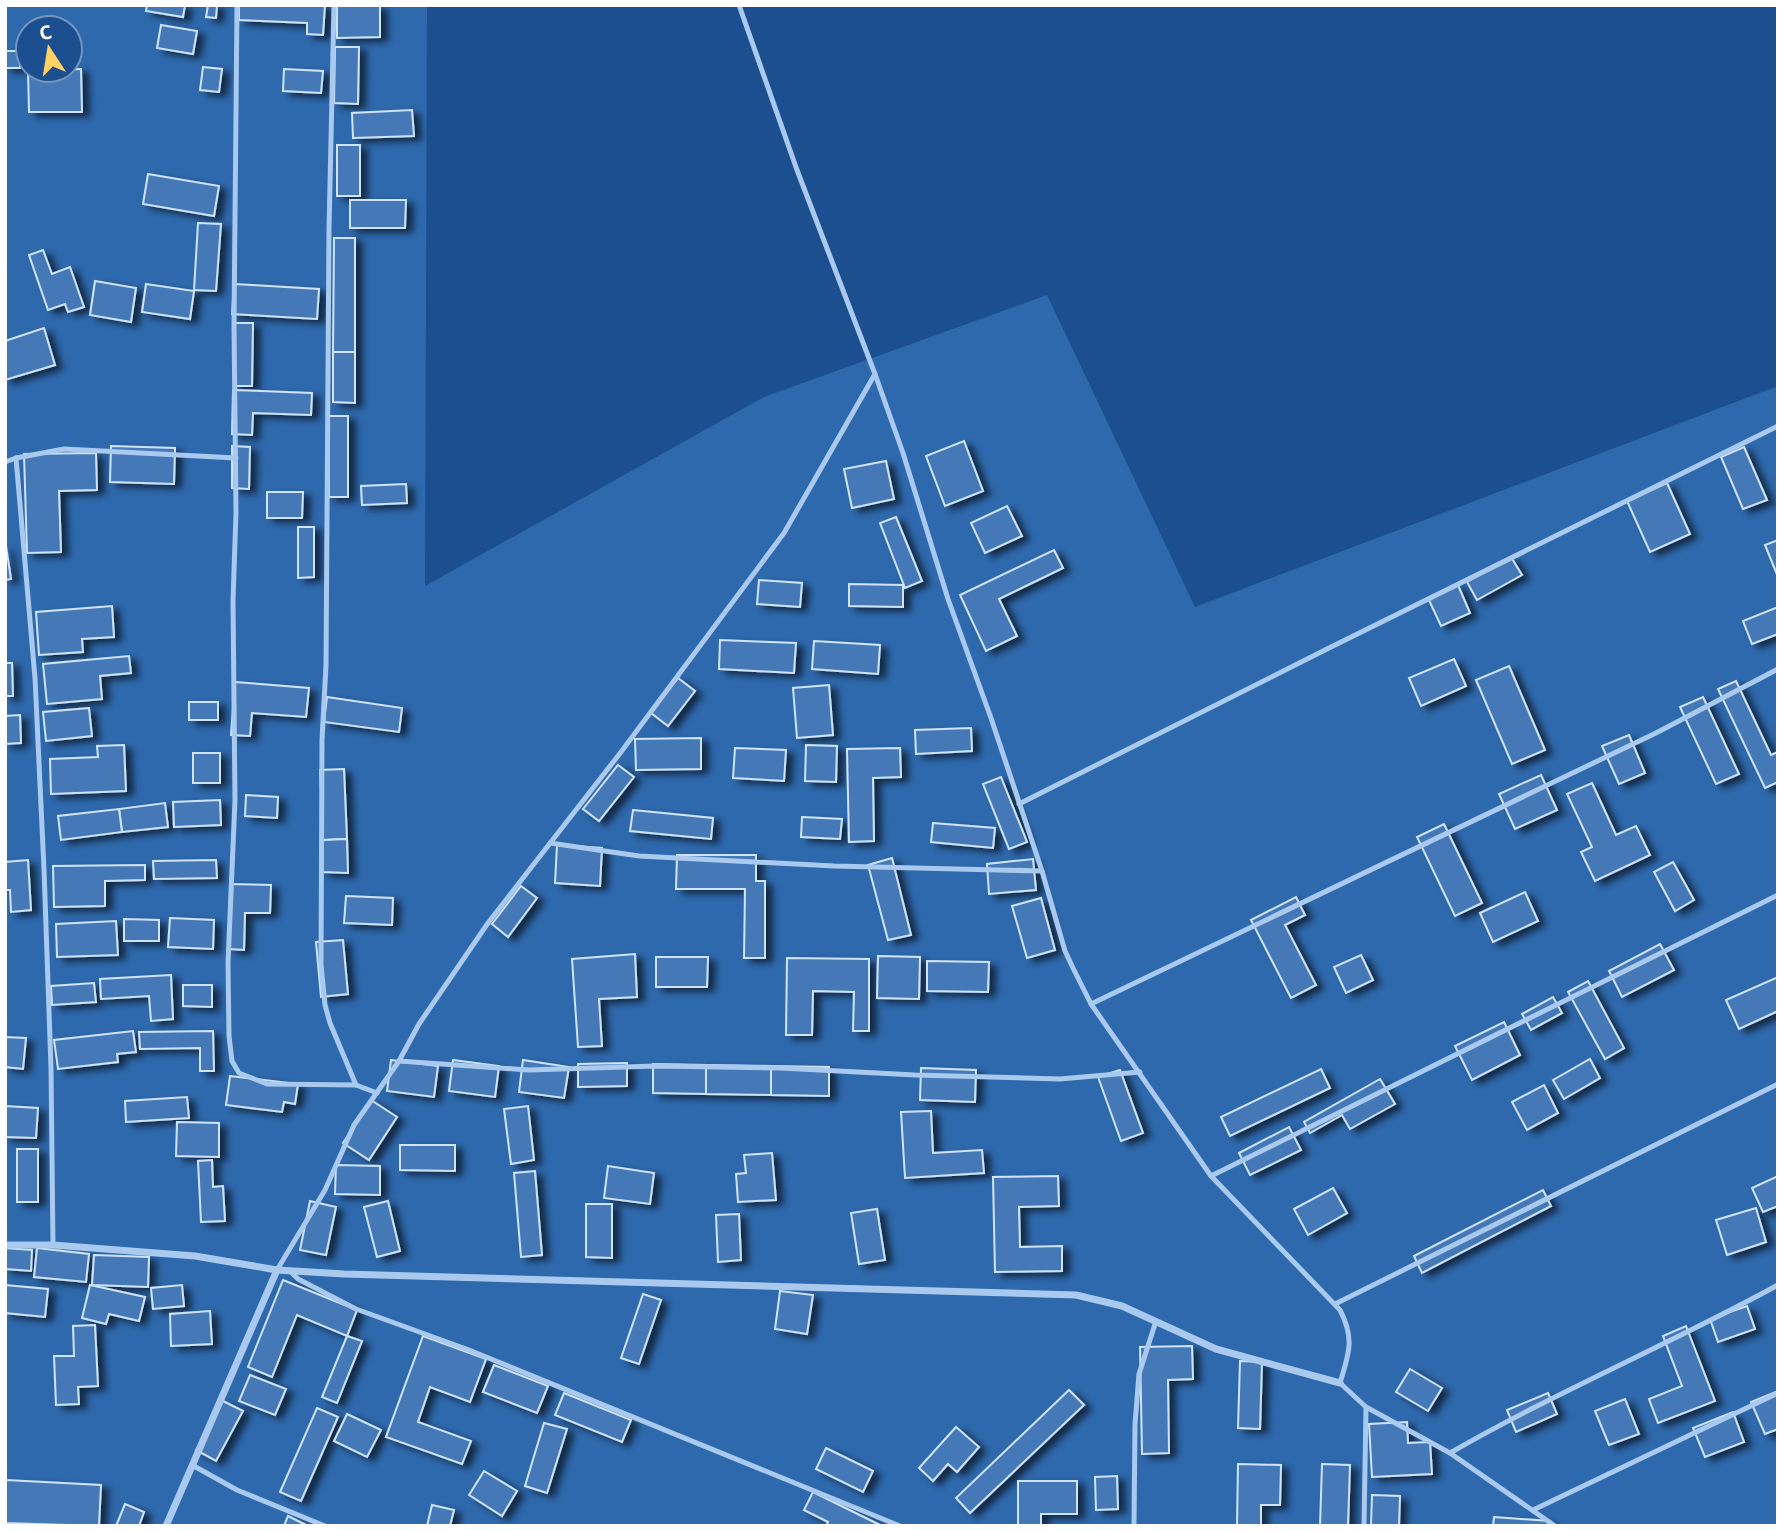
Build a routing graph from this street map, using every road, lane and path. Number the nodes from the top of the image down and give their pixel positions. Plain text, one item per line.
1 (237, 5) edge
2 (334, 5) edge
3 (739, 5) edge
4 (875, 374) junction
5 (1778, 426) edge
6 (16, 458) junction
7 (236, 458) junction
8 (5, 462) edge
9 (1778, 669) edge
10 (1019, 804) junction
11 (550, 843) junction
12 (1042, 871) junction
13 (1778, 895) edge
14 (1091, 1004) junction
15 (399, 1061) junction
16 (1140, 1072) junction
17 (1778, 1084) edge
18 (356, 1085) junction
19 (376, 1093) junction
20 (1211, 1176) junction
21 (5, 1245) edge
22 (53, 1245) junction
23 (277, 1270) junction
24 (290, 1271) junction
25 (1778, 1285) edge
26 (1335, 1304) junction
27 (1156, 1321) junction
28 (1340, 1383) junction
29 (1778, 1393) edge
30 (1366, 1407) junction
31 (1450, 1453) junction
32 (192, 1465) junction
33 (1533, 1510) junction
34 (166, 1526) edge
35 (325, 1526) edge
36 (900, 1526) edge
37 (1134, 1526) edge
38 (1364, 1526) edge
39 (1555, 1526) edge

1 - 7 lane
2 - 18 lane
3 - 4 lane
4 - 10 lane
4 - 11 lane
5 - 10 lane
6 - 7 lane
6 - 8 lane
6 - 22 lane
7 - 18 lane
9 - 14 lane
10 - 12 lane
11 - 12 lane
11 - 15 lane
12 - 14 lane
13 - 20 lane
14 - 16 lane
15 - 16 lane
15 - 19 lane
16 - 20 lane
17 - 26 lane
18 - 19 lane
19 - 23 lane
20 - 26 lane
21 - 22 street
22 - 23 street
23 - 24 street
23 - 32 street
24 - 27 street
24 - 36 lane
25 - 31 lane
26 - 28 lane
27 - 28 street
27 - 37 lane
28 - 30 lane
29 - 33 lane
30 - 31 lane
30 - 38 lane
31 - 33 lane
32 - 34 street
32 - 35 lane
33 - 39 lane

